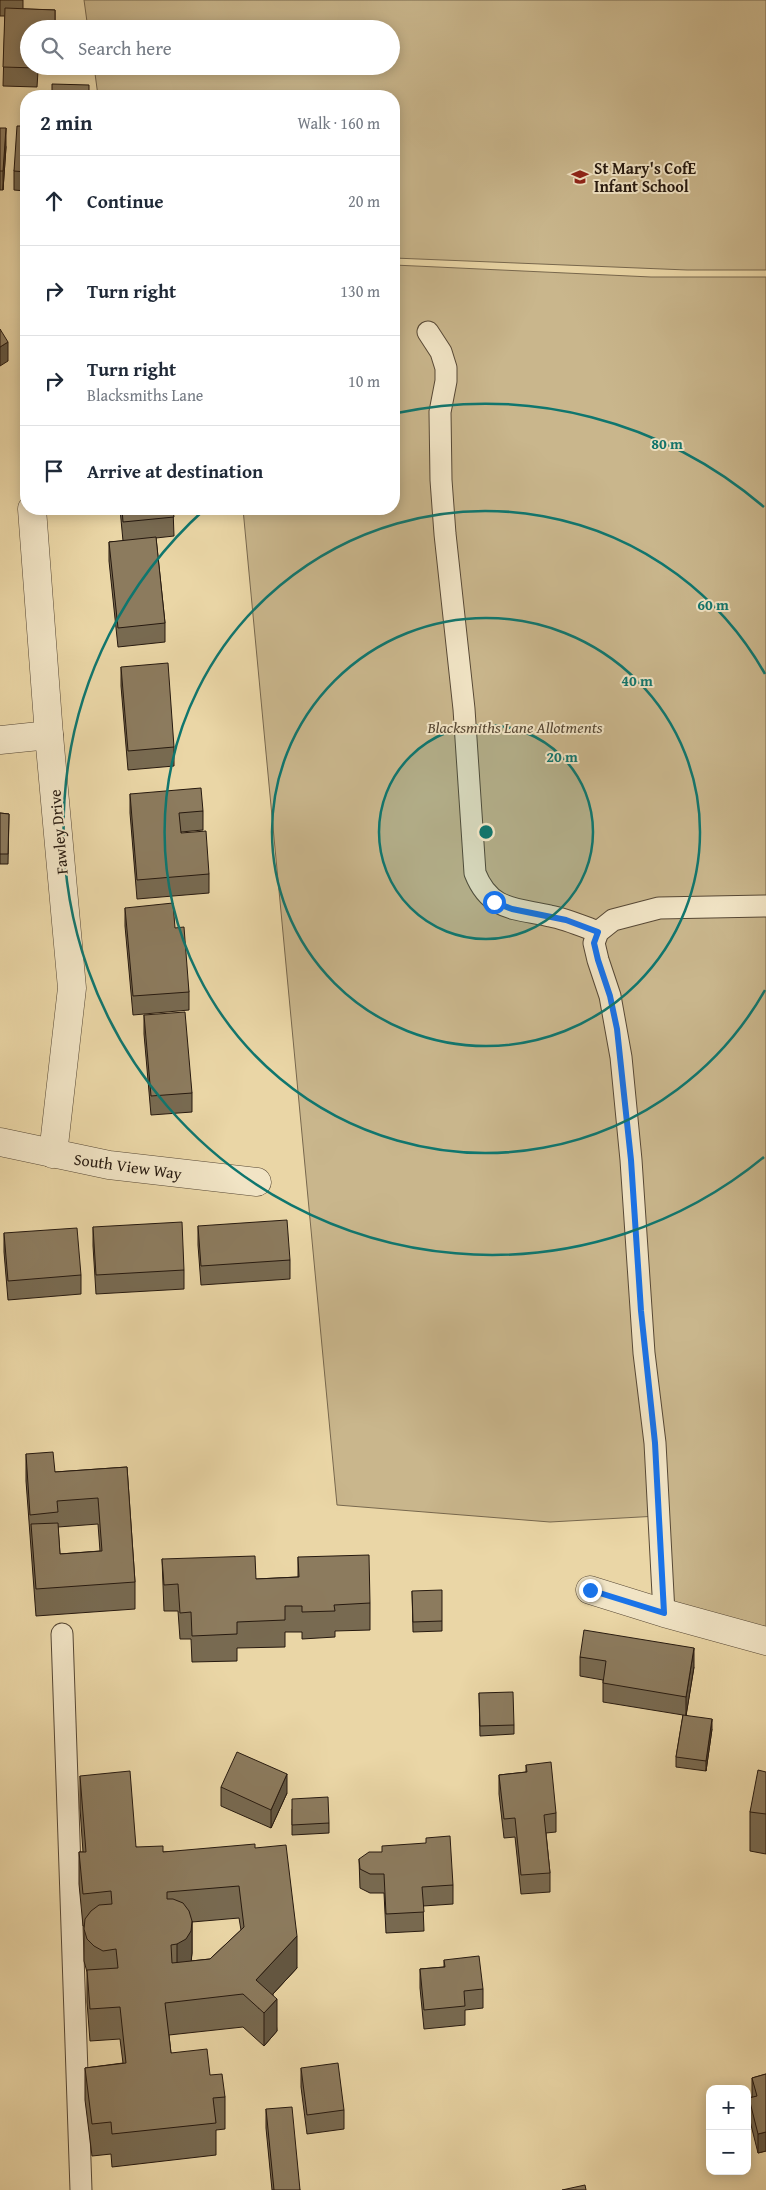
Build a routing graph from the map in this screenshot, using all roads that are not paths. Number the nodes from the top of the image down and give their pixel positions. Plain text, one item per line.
1 (428, 332) dead end
2 (32, 515) edge
3 (50, 735) junction
4 (0, 740) edge
5 (766, 906) edge
6 (598, 932) junction
7 (0, 1142) edge
8 (53, 1154) junction
9 (257, 1182) dead end
10 (590, 1590) dead end
11 (664, 1613) junction
12 (62, 1634) dead end
13 (766, 1641) edge
14 (81, 2190) edge

1 - 6 lane
2 - 3 street, Fawley Drive
3 - 4 street
3 - 8 street, Fawley Drive
5 - 6 lane
6 - 11 lane
7 - 8 street, South View Way
8 - 9 street, South View Way
10 - 11 street
11 - 13 street
12 - 14 lane

